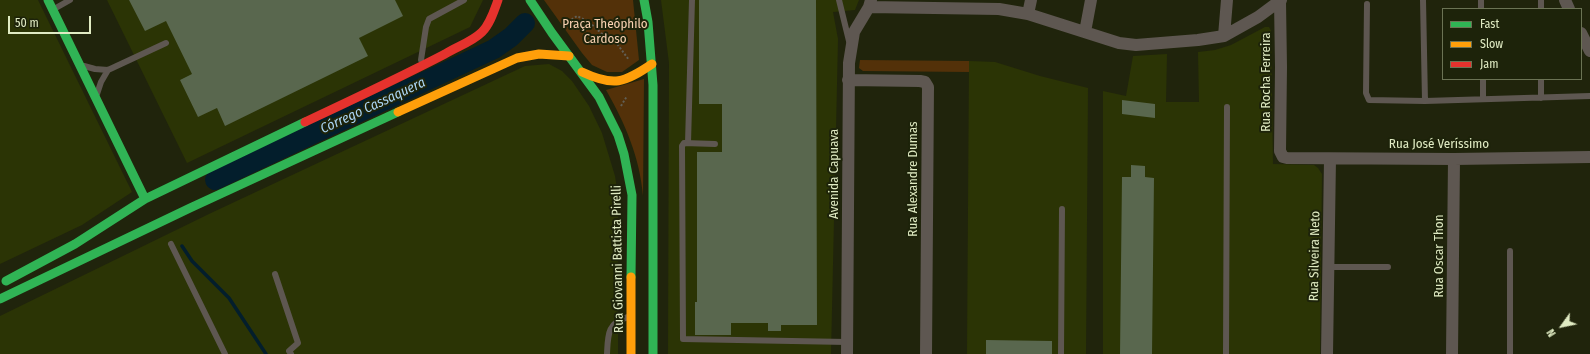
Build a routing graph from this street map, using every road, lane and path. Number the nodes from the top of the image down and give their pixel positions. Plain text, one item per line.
1 (48, 0) edge
2 (70, 0) edge
3 (464, 0) edge
4 (498, 0) edge
5 (530, 0) edge
6 (644, 0) edge
7 (692, 0) edge
8 (838, 0) edge
9 (1031, 0) edge
10 (1091, 0) edge
11 (1227, 0) edge
12 (1280, 0) edge
13 (1423, 0) edge
14 (870, 3) edge
15 (1367, 4) dead end
16 (53, 10) junction
17 (1028, 14) junction
18 (565, 23) dead end
19 (1085, 32) junction
20 (1582, 35) edge
21 (1224, 36) junction
22 (166, 43) dead end
23 (850, 46) junction
24 (1590, 51) edge
25 (569, 56) junction
26 (80, 64) junction
27 (652, 64) junction
28 (420, 67) junction
29 (108, 70) junction
30 (582, 72) junction
31 (636, 74) junction
32 (848, 80) junction
33 (1483, 80) edge
34 (1541, 80) edge
35 (630, 93) dead end
36 (1590, 96) edge
37 (96, 98) junction
38 (1541, 98) junction
39 (1483, 99) junction
40 (1425, 101) junction
41 (1227, 107) dead end
42 (609, 116) junction
43 (688, 143) junction
44 (715, 144) dead end
45 (1590, 157) edge
46 (1287, 158) joint
47 (1330, 159) junction
48 (1454, 159) junction
49 (145, 199) junction
50 (1062, 209) dead end
51 (171, 244) dead end
52 (1510, 251) dead end
53 (1328, 267) junction
54 (1388, 268) dead end
55 (275, 274) dead end
56 (3, 282) edge
57 (0, 300) edge
58 (632, 316) junction
59 (847, 348) edge
60 (225, 354) edge
61 (291, 354) edge
62 (607, 354) edge
63 (631, 354) edge
64 (653, 354) edge
65 (926, 354) edge
66 (1061, 354) edge
67 (1226, 354) edge
68 (1327, 354) edge
69 (1452, 354) edge
70 (1510, 354) edge

1 - 16 main road
2 - 16 lane
3 - 28 lane
4 - 28 main road
5 - 25 main road, Rua Giovanni Battista Pirelli
6 - 27 main road
7 - 43 lane
8 - 23 lane
9 - 17 street
10 - 19 street
11 - 21 street
12 - 21 street
12 - 46 street, Rua Rocha Ferreira
13 - 40 lane
14 - 17 street
14 - 23 street, Avenida Capuava
15 - 40 lane
16 - 26 main road
17 - 19 street
18 - 31 path
19 - 21 street
20 - 24 street
22 - 29 lane
23 - 32 street, Avenida Capuava
25 - 30 main road, Rua Giovanni Battista Pirelli
25 - 57 main road
26 - 29 lane
26 - 37 main road
27 - 31 main road
27 - 64 main road
28 - 49 main road
29 - 37 lane
30 - 31 main road
30 - 42 main road, Rua Giovanni Battista Pirelli
32 - 59 street, Avenida Capuava
32 - 65 street, Rua Alexandre Dumas
33 - 39 lane
34 - 38 lane
35 - 42 path
36 - 38 lane
37 - 49 main road
38 - 39 lane
39 - 40 lane
41 - 67 lane
42 - 58 main road, Rua Giovanni Battista Pirelli
43 - 44 lane
43 - 59 lane
45 - 48 street, Rua José Veríssimo
46 - 47 street, Rua José Veríssimo
47 - 48 street, Rua José Veríssimo
47 - 53 street, Rua Silveira Neto
48 - 69 street, Rua Oscar Thon
49 - 56 main road
50 - 66 lane
51 - 60 lane
52 - 70 lane
53 - 54 lane
53 - 68 street, Rua Silveira Neto
55 - 61 lane
58 - 62 lane
58 - 63 main road, Rua Giovanni Battista Pirelli

